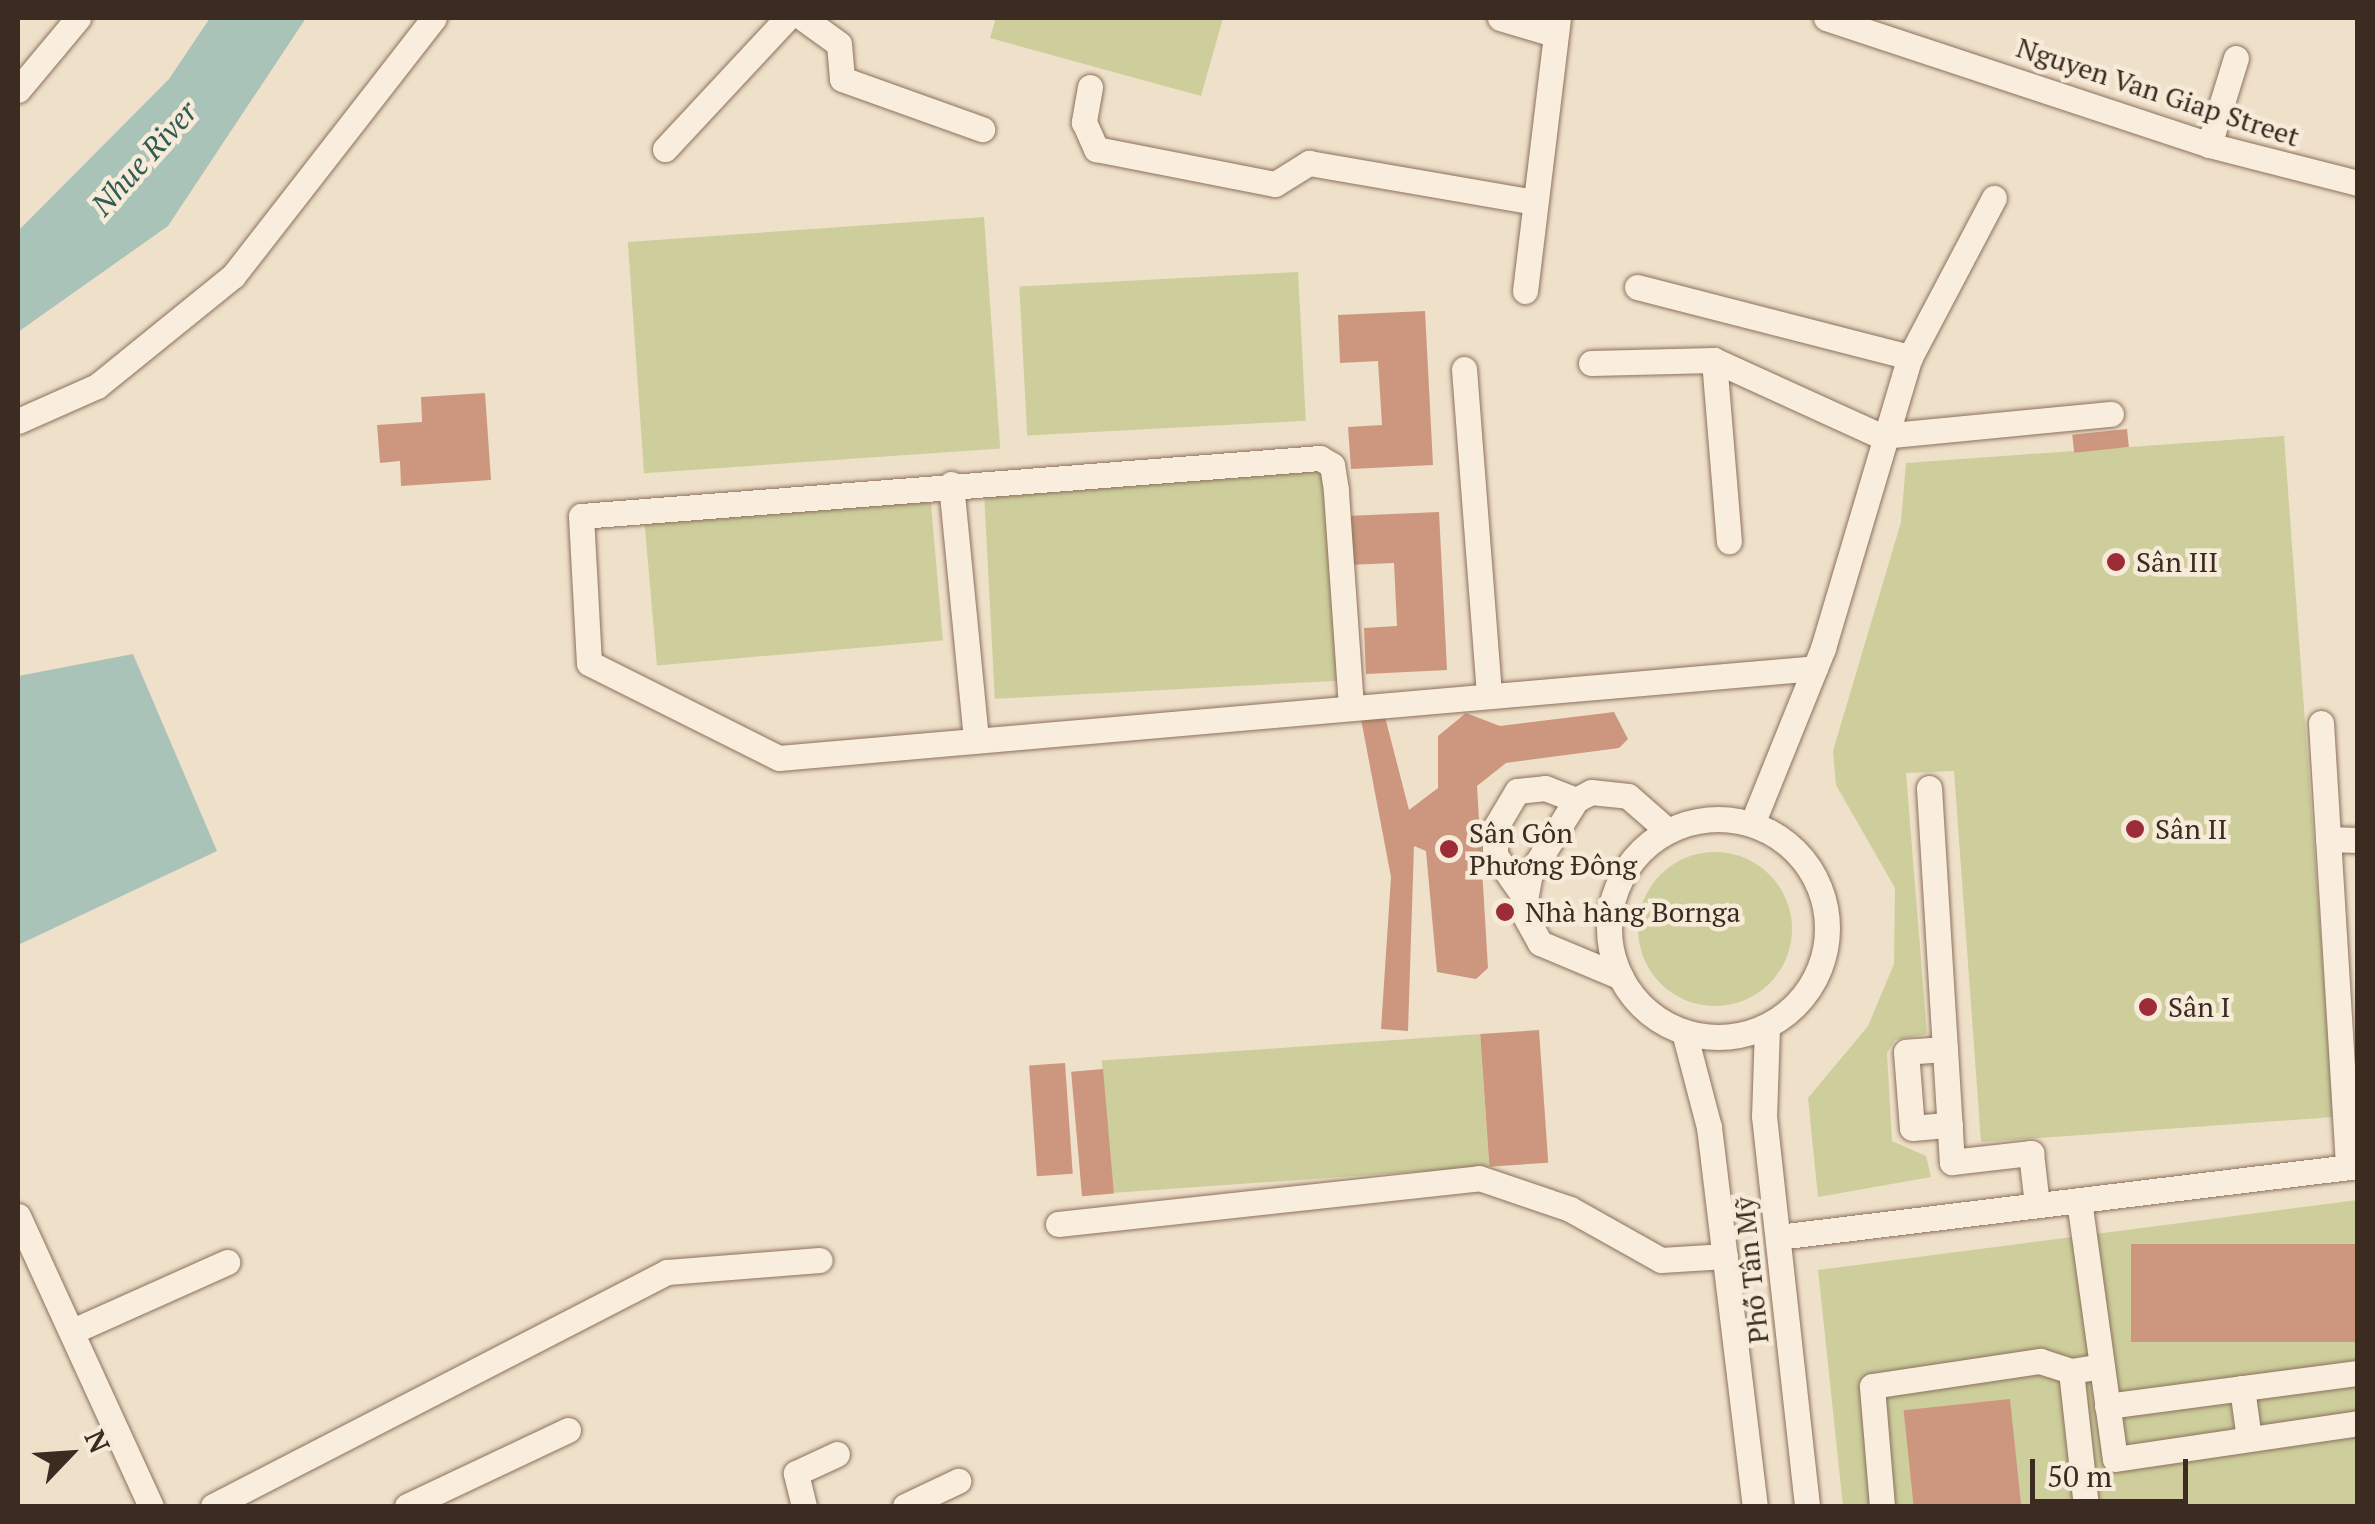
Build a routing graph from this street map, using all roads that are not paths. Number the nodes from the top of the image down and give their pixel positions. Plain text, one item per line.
1 (78, 18) edge
2 (434, 18) edge
3 (787, 18) edge
4 (802, 18) edge
5 (1500, 18) edge
6 (1826, 18) edge
7 (1556, 26) edge
8 (2236, 58) dead end
9 (1090, 87) dead end
10 (18, 90) edge
11 (982, 129) dead end
12 (2208, 146) junction
13 (665, 150) dead end
14 (2358, 182) edge
15 (1994, 198) dead end
16 (1535, 202) junction
17 (1637, 287) dead end
18 (1525, 291) dead end
19 (1910, 357) junction
20 (1714, 360) junction
21 (1591, 363) dead end
22 (1464, 368) dead end
23 (2111, 414) dead end
24 (18, 420) edge
25 (1881, 436) junction
26 (951, 484) junction
27 (1729, 541) dead end
28 (1815, 668) junction
29 (1489, 695) junction
30 (1351, 707) junction
31 (2322, 723) dead end
32 (976, 740) junction
33 (1929, 788) dead end
34 (1576, 800) junction
35 (1752, 824) junction
36 (1668, 831) junction
37 (2328, 839) junction
38 (2358, 840) edge
39 (1523, 895) junction
40 (1621, 977) junction
41 (1766, 1026) junction
42 (1684, 1032) junction
43 (1945, 1049) junction
44 (1950, 1125) junction
45 (2353, 1166) edge
46 (2079, 1200) junction
47 (2036, 1206) junction
48 (18, 1216) edge
49 (1058, 1224) dead end
50 (1778, 1238) junction
51 (1725, 1256) junction
52 (820, 1260) dead end
53 (227, 1262) dead end
54 (73, 1331) junction
55 (2102, 1366) junction
56 (2072, 1371) junction
57 (2358, 1373) edge
58 (2242, 1388) junction
59 (2107, 1406) junction
60 (2358, 1423) edge
61 (568, 1430) dead end
62 (2249, 1439) junction
63 (837, 1454) dead end
64 (958, 1481) dead end
65 (151, 1506) edge
66 (213, 1506) edge
67 (407, 1506) edge
68 (804, 1506) edge
69 (905, 1506) edge
70 (1755, 1506) edge
71 (1806, 1506) edge
72 (1882, 1506) edge
73 (2086, 1506) edge

1 - 10 street
2 - 24 street
3 - 13 street
4 - 11 street
5 - 7 street
6 - 12 street, Nguyen Van Giap Street
7 - 16 street
8 - 12 street
9 - 16 street
12 - 14 street, Nguyen Van Giap Street
15 - 19 street
16 - 18 street
17 - 19 street
19 - 25 street
20 - 21 street
20 - 25 street
20 - 27 street
22 - 29 street
23 - 25 street
25 - 28 street
26 - 30 street
26 - 32 street
26 - 32 street
28 - 29 street
28 - 35 street
29 - 30 street
30 - 32 street
31 - 37 street
33 - 43 street
34 - 36 street
34 - 39 street
34 - 39 street
35 - 36 street
35 - 41 street
36 - 40 street
37 - 38 street
37 - 45 street
39 - 40 street
40 - 42 street
41 - 42 street
41 - 50 street, Phố Tân Mỹ
42 - 51 street, Phố Tân Mỹ
43 - 44 street
43 - 44 street
44 - 47 street
45 - 46 street
46 - 47 street
46 - 55 street
47 - 50 street
48 - 54 street
49 - 51 street
50 - 71 street, Phố Tân Mỹ
51 - 70 street, Phố Tân Mỹ
52 - 66 street
53 - 54 street
54 - 65 street
55 - 56 street
55 - 59 street
56 - 72 street
56 - 73 street
57 - 58 street
58 - 59 street
58 - 62 street
59 - 62 street
60 - 62 street
61 - 67 street
63 - 68 street
64 - 69 street

